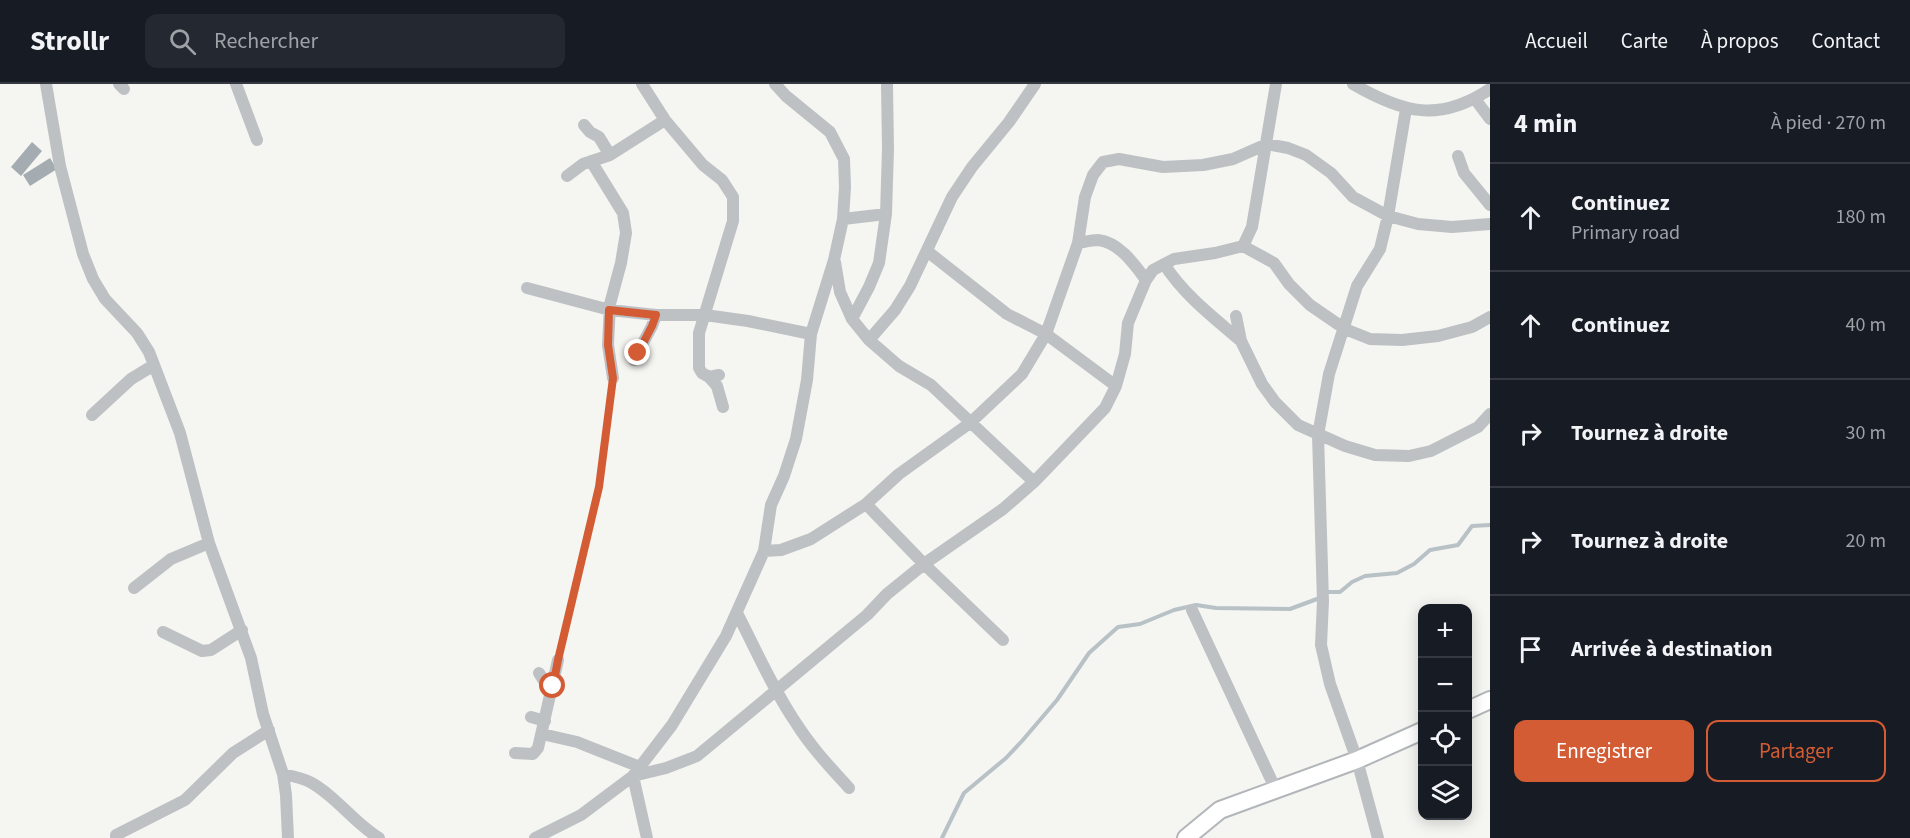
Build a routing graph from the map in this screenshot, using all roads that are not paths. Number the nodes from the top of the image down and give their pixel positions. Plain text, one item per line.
1 (46, 84) edge
2 (236, 84) edge
3 (642, 84) edge
4 (775, 84) edge
5 (887, 84) edge
6 (1035, 84) edge
7 (1276, 84) edge
8 (1353, 84) edge
9 (1490, 89) edge
10 (1475, 99) junction
11 (1406, 109) junction
12 (1490, 119) edge
13 (665, 120) junction
14 (584, 125) dead end
15 (256, 140) dead end
16 (1267, 144) junction
17 (610, 154) junction
18 (1458, 156) dead end
19 (591, 161) junction
20 (567, 176) dead end
21 (1490, 205) edge
22 (886, 214) junction
23 (1388, 216) junction
24 (843, 219) junction
25 (1490, 224) edge
26 (1078, 243) junction
27 (1243, 246) junction
28 (927, 251) junction
29 (834, 260) junction
30 (1164, 264) junction
31 (1146, 280) junction
32 (527, 288) dead end
33 (609, 310) junction
34 (656, 315) junction
35 (705, 315) junction
36 (1236, 316) dead end
37 (1490, 317) edge
38 (852, 320) junction
39 (1345, 329) junction
40 (811, 334) junction
41 (1046, 334) junction
42 (868, 340) junction
43 (1241, 341) junction
44 (634, 360) dead end
45 (154, 365) junction
46 (613, 378) road end
47 (1116, 386) junction
48 (723, 407) dead end
49 (1490, 414) edge
50 (92, 415) dead end
51 (970, 423) junction
52 (1318, 435) junction
53 (1034, 482) junction
54 (866, 504) junction
55 (208, 543) junction
56 (764, 551) junction
57 (924, 564) junction
58 (134, 588) dead end
59 (1192, 610) dead end
60 (737, 613) junction
61 (242, 630) junction
62 (163, 632) dead end
63 (1003, 640) dead end
64 (558, 660) road end
65 (539, 673) dead end
66 (553, 686) junction
67 (777, 692) junction
68 (1490, 700) edge
69 (1472, 708) edge
70 (531, 717) dead end
71 (543, 727) junction
72 (269, 730) junction
73 (1418, 733) edge
74 (515, 753) dead end
75 (1357, 760) junction
76 (636, 771) junction
77 (283, 774) junction
78 (849, 788) dead end
79 (1275, 788) junction
80 (116, 838) edge
81 (288, 838) edge
82 (379, 838) edge
83 (535, 838) edge
84 (647, 838) edge
85 (1186, 838) edge
86 (1378, 838) edge

1 - 45 street
2 - 15 street
3 - 13 street
4 - 24 street
5 - 22 street
6 - 28 street
7 - 16 street
8 - 11 street
9 - 10 street
10 - 11 street
10 - 12 street
11 - 23 street
13 - 17 street
13 - 35 street
14 - 17 street
16 - 23 street
16 - 26 street
16 - 27 street
17 - 19 street
18 - 21 street
19 - 20 street
19 - 33 street
22 - 24 street
22 - 38 street
23 - 25 street
23 - 39 street
24 - 29 street
26 - 31 street
26 - 41 street
27 - 30 street
27 - 39 street
28 - 41 street
28 - 42 street
29 - 38 street
29 - 40 street
30 - 31 street
30 - 43 street
31 - 47 street
32 - 33 street
33 - 34 street
33 - 46 street
34 - 35 street
34 - 44 street
35 - 40 street
35 - 48 street
36 - 43 street
37 - 39 street
38 - 42 street
39 - 52 street
40 - 56 street
41 - 47 street
41 - 51 street
42 - 51 street
43 - 52 street
45 - 50 street
45 - 55 street
47 - 53 street
49 - 52 street
51 - 53 street
51 - 54 street
52 - 75 street
53 - 57 street
54 - 56 street
54 - 57 street
55 - 58 street
55 - 61 street
56 - 60 street
57 - 63 street
57 - 67 street
59 - 79 street
60 - 67 street
60 - 76 street
61 - 62 street
61 - 72 street
64 - 66 street
65 - 66 street
66 - 71 street
67 - 76 street
67 - 78 street
68 - 69 street
70 - 71 street
71 - 74 street
71 - 76 street
72 - 77 street
72 - 80 street
73 - 75 street
75 - 79 street
75 - 86 street
76 - 83 street
76 - 84 street
77 - 81 street
77 - 82 street
79 - 85 street

